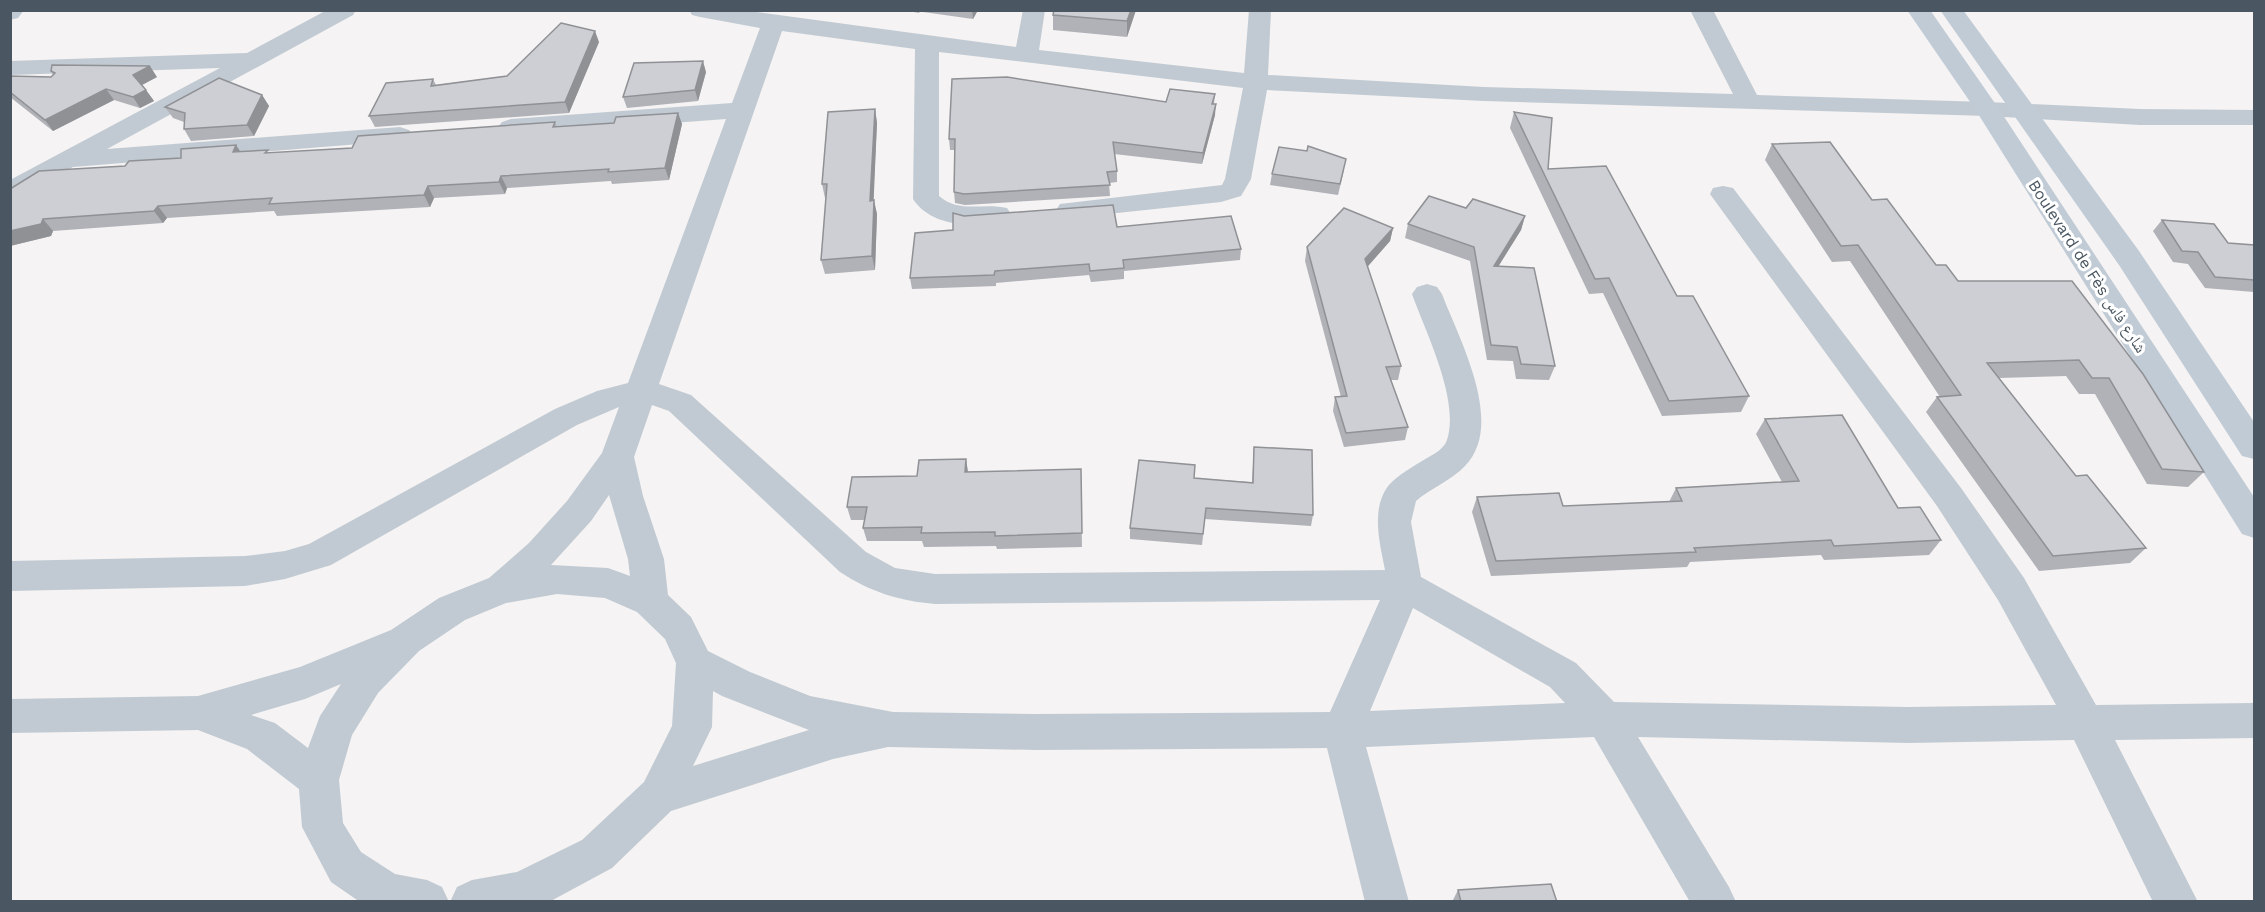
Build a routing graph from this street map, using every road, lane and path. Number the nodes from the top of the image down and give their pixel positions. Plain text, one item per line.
1 (345, 10) edge
2 (700, 10) edge
3 (1034, 10) edge
4 (1260, 10) edge
5 (1701, 10) edge
6 (1918, 10) edge
7 (1952, 10) edge
8 (773, 23) junction
9 (927, 44) junction
10 (1026, 57) junction
11 (251, 60) junction
12 (10, 68) edge
13 (1256, 82) junction
14 (1749, 102) junction
15 (1987, 109) junction
16 (741, 110) junction
17 (2025, 111) junction
18 (2254, 117) edge
19 (493, 129) edge
20 (422, 134) edge
21 (67, 160) junction
22 (10, 191) edge
23 (1724, 194) dead end
24 (1427, 294) dead end
25 (641, 391) junction
26 (2254, 447) edge
27 (617, 457) junction
28 (2254, 524) edge
29 (10, 576) edge
30 (1405, 585) junction
31 (502, 589) junction
32 (650, 601) junction
33 (406, 640) junction
34 (695, 663) junction
35 (198, 713) junction
36 (10, 716) edge
37 (1605, 719) junction
38 (2254, 720) edge
39 (2086, 723) junction
40 (893, 730) junction
41 (1342, 730) junction
42 (319, 780) junction
43 (657, 796) junction
44 (518, 897) edge
45 (401, 899) edge
46 (472, 902) edge
47 (1387, 902) edge
48 (1714, 902) edge
49 (2176, 902) edge

1 - 11 street
2 - 8 street
3 - 10 street
4 - 13 street
5 - 14 street
6 - 15 main road, Boulevard de Fès شارع فاس
7 - 17 main road, Boulevard de Fès شارع فاس
8 - 9 street
8 - 16 street
9 - 10 street
9 - 13 street
10 - 13 street
11 - 12 street
11 - 21 street
13 - 14 street
14 - 15 street
15 - 17 street
15 - 28 main road, Boulevard de Fès شارع فاس
16 - 19 street
16 - 25 street
17 - 18 street
17 - 26 main road, Boulevard de Fès شارع فاس
20 - 21 street
21 - 22 street
23 - 39 street
24 - 30 street
25 - 27 street
25 - 29 street
25 - 30 street
27 - 31 street
27 - 32 street
30 - 37 street
30 - 41 street
31 - 32 street
31 - 33 street
32 - 34 street
33 - 35 street
33 - 42 street
34 - 40 street
34 - 43 street
35 - 36 street
35 - 42 street
37 - 39 street
37 - 41 street
37 - 48 street
38 - 39 street
39 - 49 street
40 - 41 street
40 - 43 street
41 - 47 street
42 - 45 street
43 - 44 street
44 - 46 street

